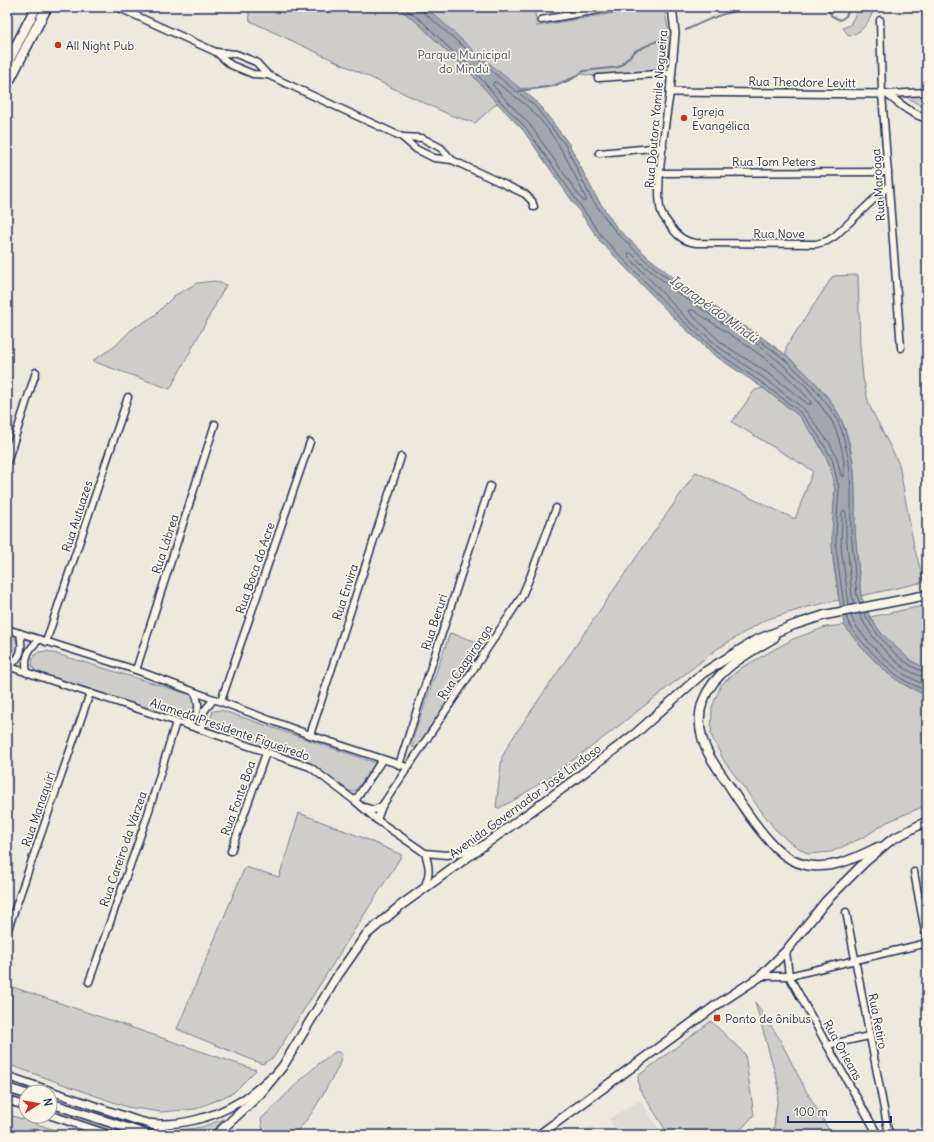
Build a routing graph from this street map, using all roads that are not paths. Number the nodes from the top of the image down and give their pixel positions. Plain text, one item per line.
1 (36, 7) edge
2 (53, 7) edge
3 (117, 7) edge
4 (616, 7) edge
5 (672, 7) edge
6 (45, 10) edge
7 (541, 20) dead end
8 (880, 20) dead end
9 (216, 52) junction
10 (7, 64) edge
11 (672, 73) junction
12 (268, 75) junction
13 (598, 78) dead end
14 (7, 85) edge
15 (670, 92) junction
16 (927, 92) edge
17 (885, 94) junction
18 (927, 118) edge
19 (402, 137) junction
20 (663, 147) junction
21 (599, 152) dead end
22 (452, 160) junction
23 (888, 172) junction
24 (660, 173) junction
25 (888, 186) junction
26 (534, 207) dead end
27 (661, 213) joint
28 (901, 348) dead end
29 (36, 372) dead end
30 (128, 397) dead end
31 (215, 424) dead end
32 (310, 442) dead end
33 (401, 457) dead end
34 (7, 462) edge
35 (490, 486) dead end
36 (556, 508) dead end
37 (927, 595) edge
38 (794, 625) junction
39 (7, 628) edge
40 (20, 633) junction
41 (39, 640) junction
42 (46, 642) junction
43 (8, 666) edge
44 (136, 670) junction
45 (27, 673) junction
46 (195, 693) junction
47 (90, 694) junction
48 (214, 699) junction
49 (221, 701) junction
50 (176, 722) junction
51 (185, 724) junction
52 (202, 730) junction
53 (310, 735) junction
54 (266, 752) junction
55 (382, 760) junction
56 (400, 765) junction
57 (407, 768) junction
58 (356, 802) junction
59 (382, 806) junction
60 (377, 820) junction
61 (927, 821) edge
62 (891, 840) junction
63 (482, 846) junction
64 (231, 851) dead end
65 (425, 853) junction
66 (914, 872) dead end
67 (424, 888) junction
68 (846, 912) dead end
69 (7, 932) edge
70 (927, 943) edge
71 (786, 952) junction
72 (855, 960) junction
73 (761, 976) junction
74 (789, 976) junction
75 (89, 982) dead end
76 (870, 1036) junction
77 (827, 1045) junction
78 (283, 1066) junction
79 (7, 1076) edge
80 (7, 1088) edge
81 (18, 1091) edge
82 (7, 1100) edge
83 (18, 1103) edge
84 (58, 1106) edge
85 (58, 1118) edge
86 (147, 1123) junction
87 (110, 1135) edge
88 (149, 1135) edge
89 (171, 1135) edge
90 (216, 1135) edge
91 (538, 1135) edge
92 (878, 1135) edge
93 (889, 1135) edge

1 - 10 main road
2 - 6 street
3 - 9 street
4 - 7 street
5 - 11 street, Rua Doutora Yamile Nogueira
6 - 14 main road
8 - 17 street, Rua Maroaga
9 - 12 street
9 - 12 street
11 - 13 street
11 - 15 street, Rua Doutora Yamile Nogueira
12 - 19 street
15 - 17 street, Rua Theodore Levitt
15 - 20 street, Rua Doutora Yamile Nogueira
16 - 17 street
17 - 18 street
17 - 23 street, Rua Maroaga
19 - 22 street
19 - 22 street
20 - 21 street
20 - 24 street, Rua Doutora Yamile Nogueira
22 - 26 street
23 - 24 street, Rua Tom Peters
23 - 25 street, Rua Maroaga
24 - 27 street, Rua Doutora Yamile Nogueira
25 - 27 street, Rua Nove
25 - 28 street, Rua Maroaga
29 - 34 street
30 - 42 street, Rua Autuazes
31 - 44 street, Rua Lábrea
32 - 49 street, Rua Boca do Acre
33 - 53 street, Rua Envira
35 - 56 street, Rua Beruri
36 - 57 street, Rua Caapiranga
37 - 38 main road, Avenida Governador José Lindoso
38 - 62 main road
38 - 63 main road, Avenida Governador José Lindoso
39 - 40 street, Alameda Presidente Figueiredo
40 - 41 street, Alameda Presidente Figueiredo
40 - 43 street
41 - 42 street, Alameda Presidente Figueiredo
41 - 45 street
42 - 44 street, Alameda Presidente Figueiredo
43 - 45 street, Alameda Presidente Figueiredo
44 - 46 street, Alameda Presidente Figueiredo
45 - 47 street, Alameda Presidente Figueiredo
46 - 48 street, Alameda Presidente Figueiredo
46 - 51 street
47 - 50 street, Alameda Presidente Figueiredo
47 - 69 street, Rua Manaquiri
48 - 49 street, Alameda Presidente Figueiredo
48 - 52 street
49 - 53 street, Alameda Presidente Figueiredo
50 - 51 street, Alameda Presidente Figueiredo
50 - 75 street, Rua Careiro da Várzea
51 - 52 street, Alameda Presidente Figueiredo
52 - 54 street, Alameda Presidente Figueiredo
53 - 55 street, Alameda Presidente Figueiredo
54 - 58 street, Alameda Presidente Figueiredo
54 - 64 street, Rua Fonte Boa
55 - 56 street, Alameda Presidente Figueiredo
55 - 58 street
56 - 57 street, Alameda Presidente Figueiredo
57 - 59 street, Rua Caapiranga
58 - 59 street
58 - 60 street, Alameda Presidente Figueiredo
59 - 60 street, Rua Caapiranga
60 - 65 street, Alameda Presidente Figueiredo
61 - 62 main road
62 - 71 main road
63 - 65 street, Alameda Presidente Figueiredo
63 - 67 main road, Avenida Governador José Lindoso
65 - 67 street
66 - 70 street
67 - 78 main road, Avenida Governador José Lindoso
68 - 72 street, Rua Retiro
70 - 72 street
71 - 73 main road
71 - 74 street, Rua Orleans
72 - 74 street
72 - 76 street, Rua Retiro
73 - 74 street
73 - 91 main road
74 - 77 street, Rua Orleans
76 - 77 street
76 - 93 street, Rua Retiro
77 - 92 street, Rua Orleans
78 - 86 street
78 - 90 main road, Avenida Governador José Lindoso
79 - 86 street
80 - 81 main road
82 - 83 street
84 - 88 main road
85 - 87 street
86 - 89 street

